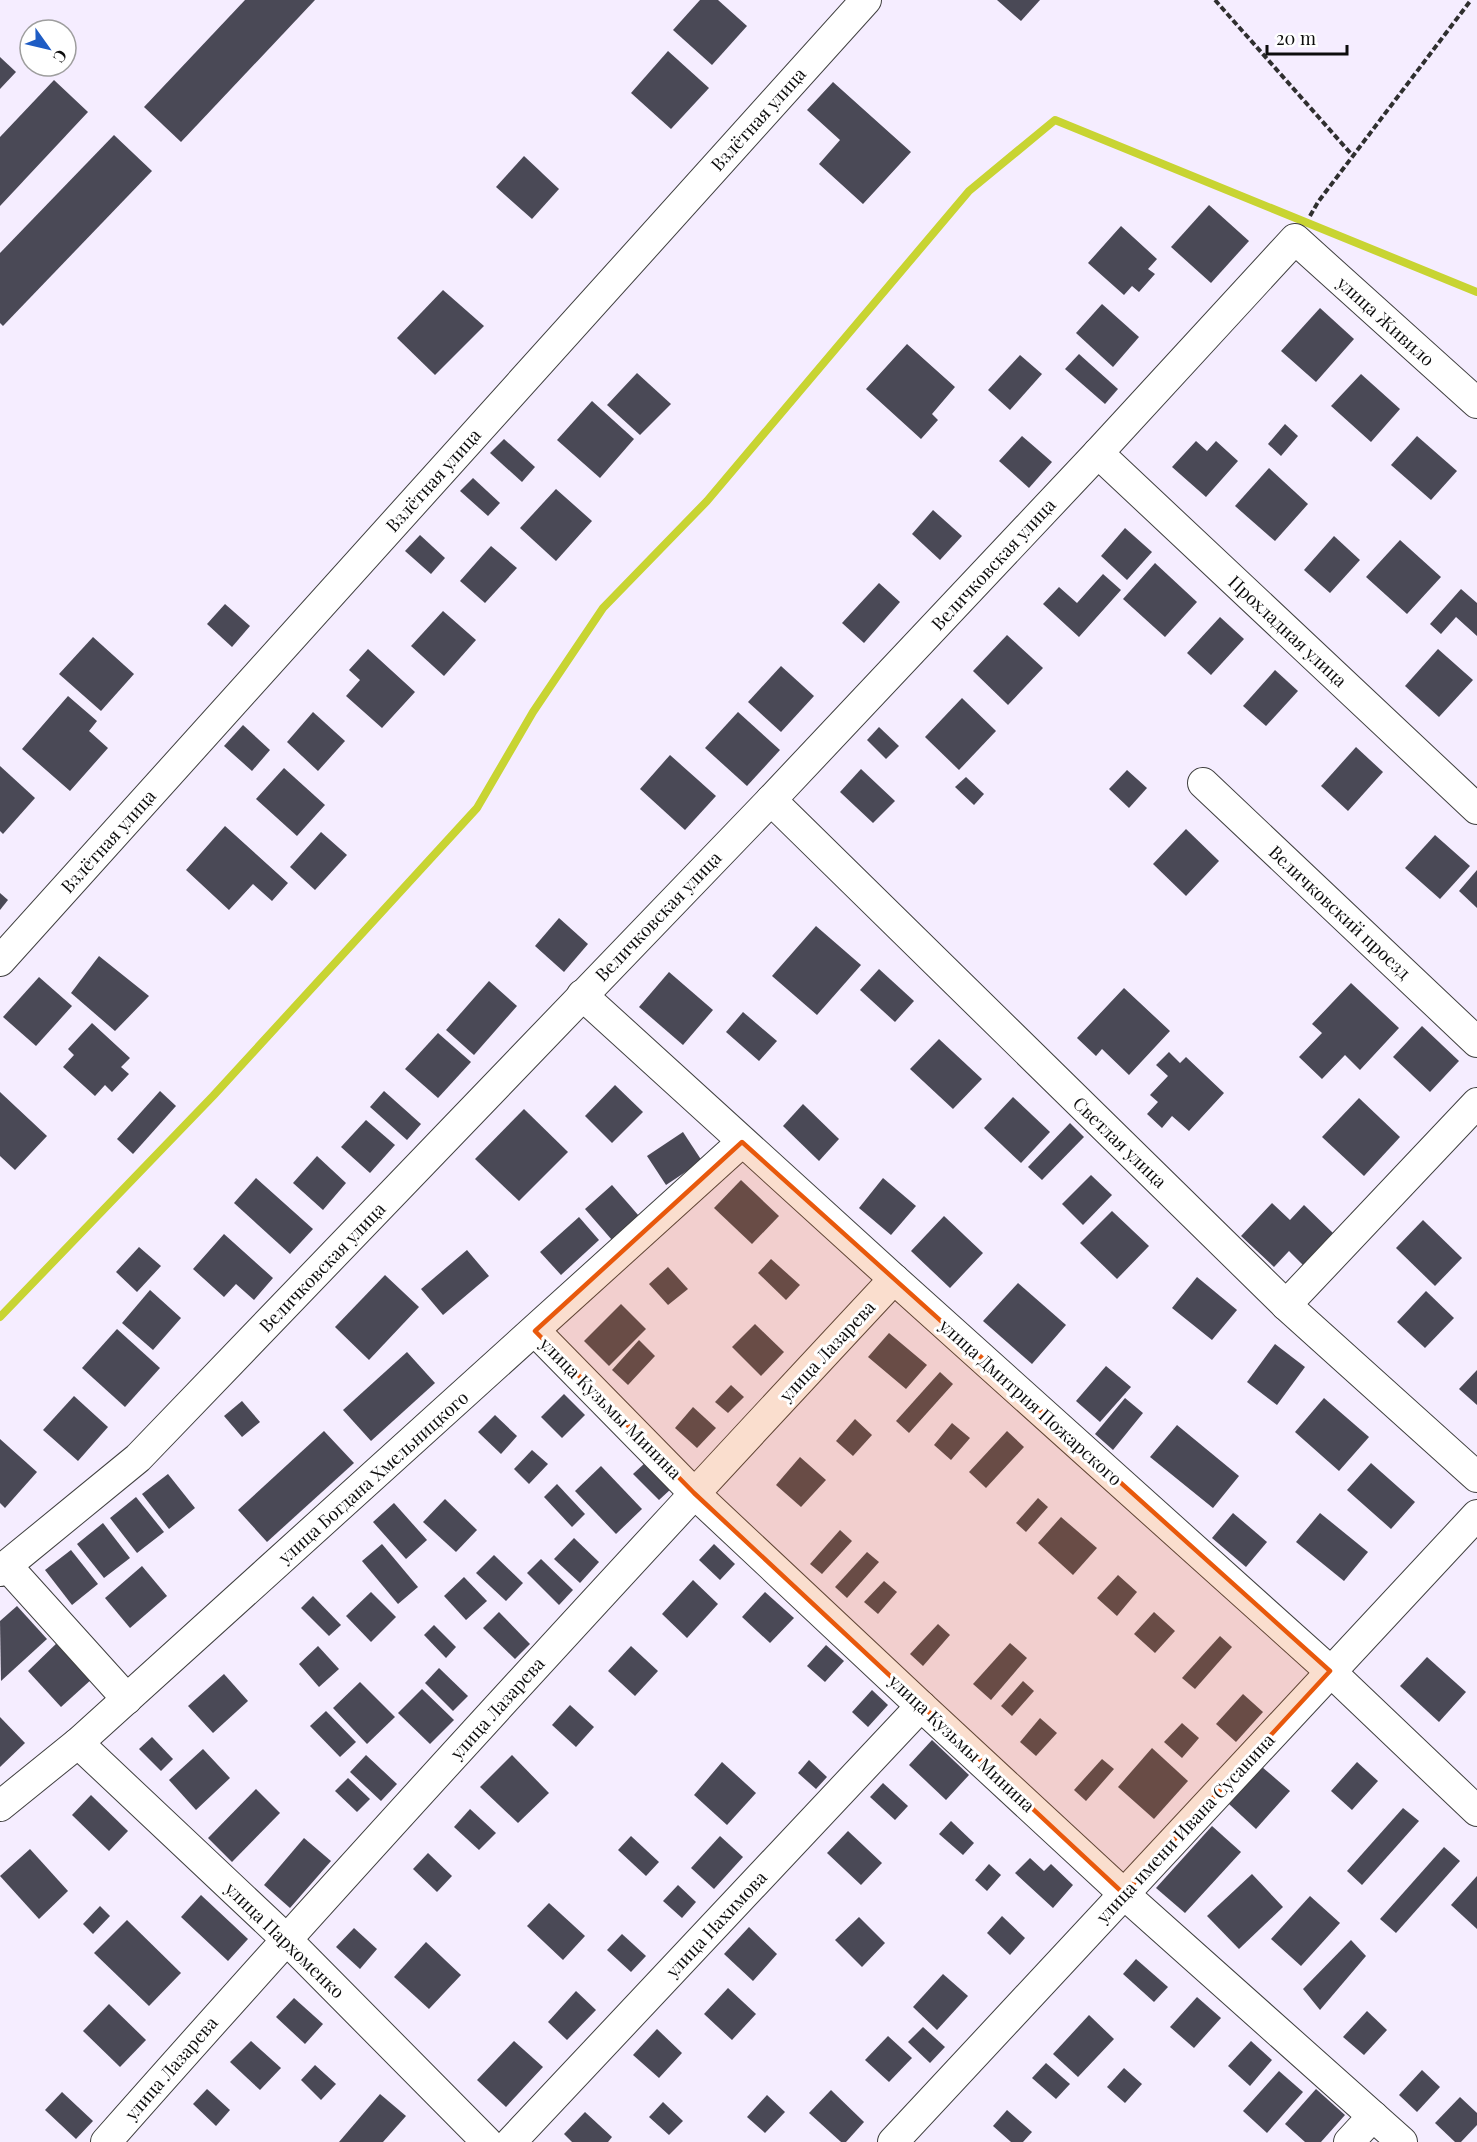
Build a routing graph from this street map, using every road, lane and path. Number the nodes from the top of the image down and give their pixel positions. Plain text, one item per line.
1 (866, 0) edge
2 (1215, 0) edge
3 (1471, 0) edge
4 (1353, 156) junction
5 (1318, 201) dead end
6 (1295, 239) joint
7 (1477, 403) edge
8 (1098, 453) junction
9 (1203, 783) dead end
10 (771, 800) junction
11 (1477, 809) edge
12 (0, 961) edge
13 (582, 995) junction
14 (1477, 1042) edge
15 (1477, 1103) edge
16 (742, 1142) junction
17 (894, 1279) junction
18 (1286, 1305) junction
19 (535, 1331) junction
20 (1477, 1478) edge
21 (694, 1492) junction
22 (1477, 1515) edge
23 (3, 1569) edge
24 (1330, 1671) junction
25 (127, 1699) junction
26 (921, 1706) junction
27 (78, 1743) junction
28 (0, 1806) edge
29 (1477, 1811) edge
30 (1124, 1894) junction
31 (286, 1939) junction
32 (1373, 2116) junction
33 (106, 2142) edge
34 (488, 2142) edge
35 (511, 2142) edge
36 (893, 2142) edge
37 (1349, 2142) edge
38 (1402, 2142) edge

1 - 12 street, Взлётная улица
2 - 4 path
3 - 4 path
4 - 5 path
6 - 7 street, улица Живило
6 - 8 street, Величковская улица
8 - 10 street, Величковская улица
8 - 11 street, Прохладная улица
9 - 14 street, Величковский проезд
10 - 13 street, Величковская улица
10 - 18 street, Светлая улица
13 - 16 street, улица Дмитрия Пожарского
13 - 23 street, Величковская улица
15 - 18 street
16 - 17 street, улица Дмитрия Пожарского
16 - 19 street, улица Богдана Хмельницкого
17 - 21 street, улица Лазарева
17 - 24 street, улица Дмитрия Пожарского
18 - 20 street, Светлая улица
19 - 21 street, улица Кузьмы Минина
19 - 25 street, улица Богдана Хмельницкого
21 - 26 street, улица Кузьмы Минина
21 - 31 street, улица Лазарева
22 - 24 street, улица имени Ивана Сусанина
23 - 25 street
24 - 29 street, улица Дмитрия Пожарского
24 - 30 street, улица имени Ивана Сусанина
25 - 27 street, улица Богдана Хмельницкого
26 - 30 street, улица Кузьмы Минина
26 - 35 street, улица Нахимова
27 - 28 street, улица Богдана Хмельницкого
27 - 31 street, улица Пархоменко
30 - 32 street, улица Кузьмы Минина
30 - 36 street, улица имени Ивана Сусанина
31 - 33 street, улица Лазарева
31 - 34 street, улица Пархоменко
32 - 37 street
32 - 38 street, улица Кузьмы Минина

